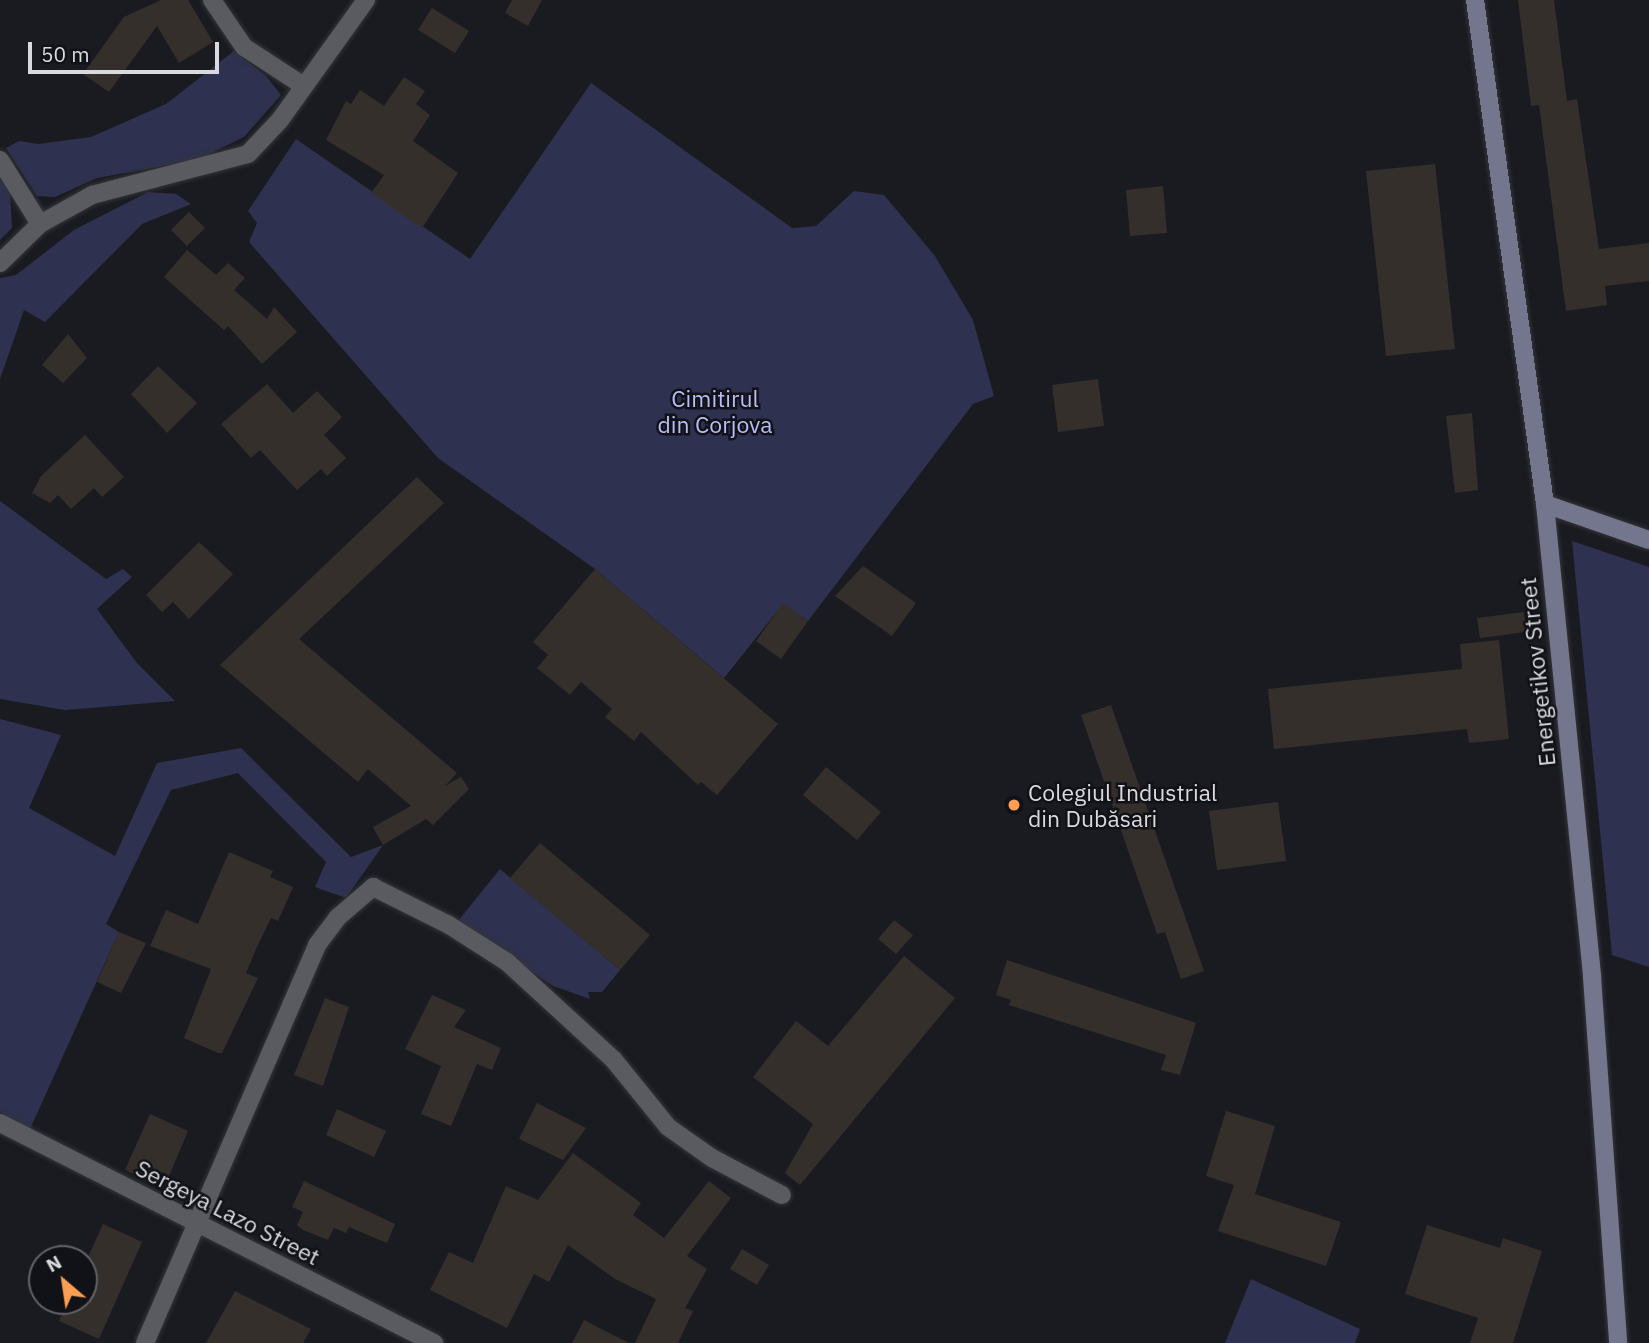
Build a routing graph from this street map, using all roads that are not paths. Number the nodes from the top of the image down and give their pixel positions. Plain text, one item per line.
1 (212, 0) edge
2 (366, 0) edge
3 (1475, 0) edge
4 (302, 85) junction
5 (0, 160) edge
6 (40, 224) junction
7 (0, 263) edge
8 (1545, 504) junction
9 (1649, 540) edge
10 (0, 1123) edge
11 (782, 1195) dead end
12 (196, 1224) junction
13 (145, 1343) edge
14 (434, 1343) edge
15 (1618, 1343) edge

1 - 4 street
2 - 4 street
3 - 8 street, Energetikov Street
4 - 6 street
5 - 6 street
6 - 7 street
8 - 9 street
8 - 15 street, Energetikov Street
10 - 12 street, Sergeya Lazo Street
11 - 12 street
12 - 13 street
12 - 14 street, Sergeya Lazo Street

